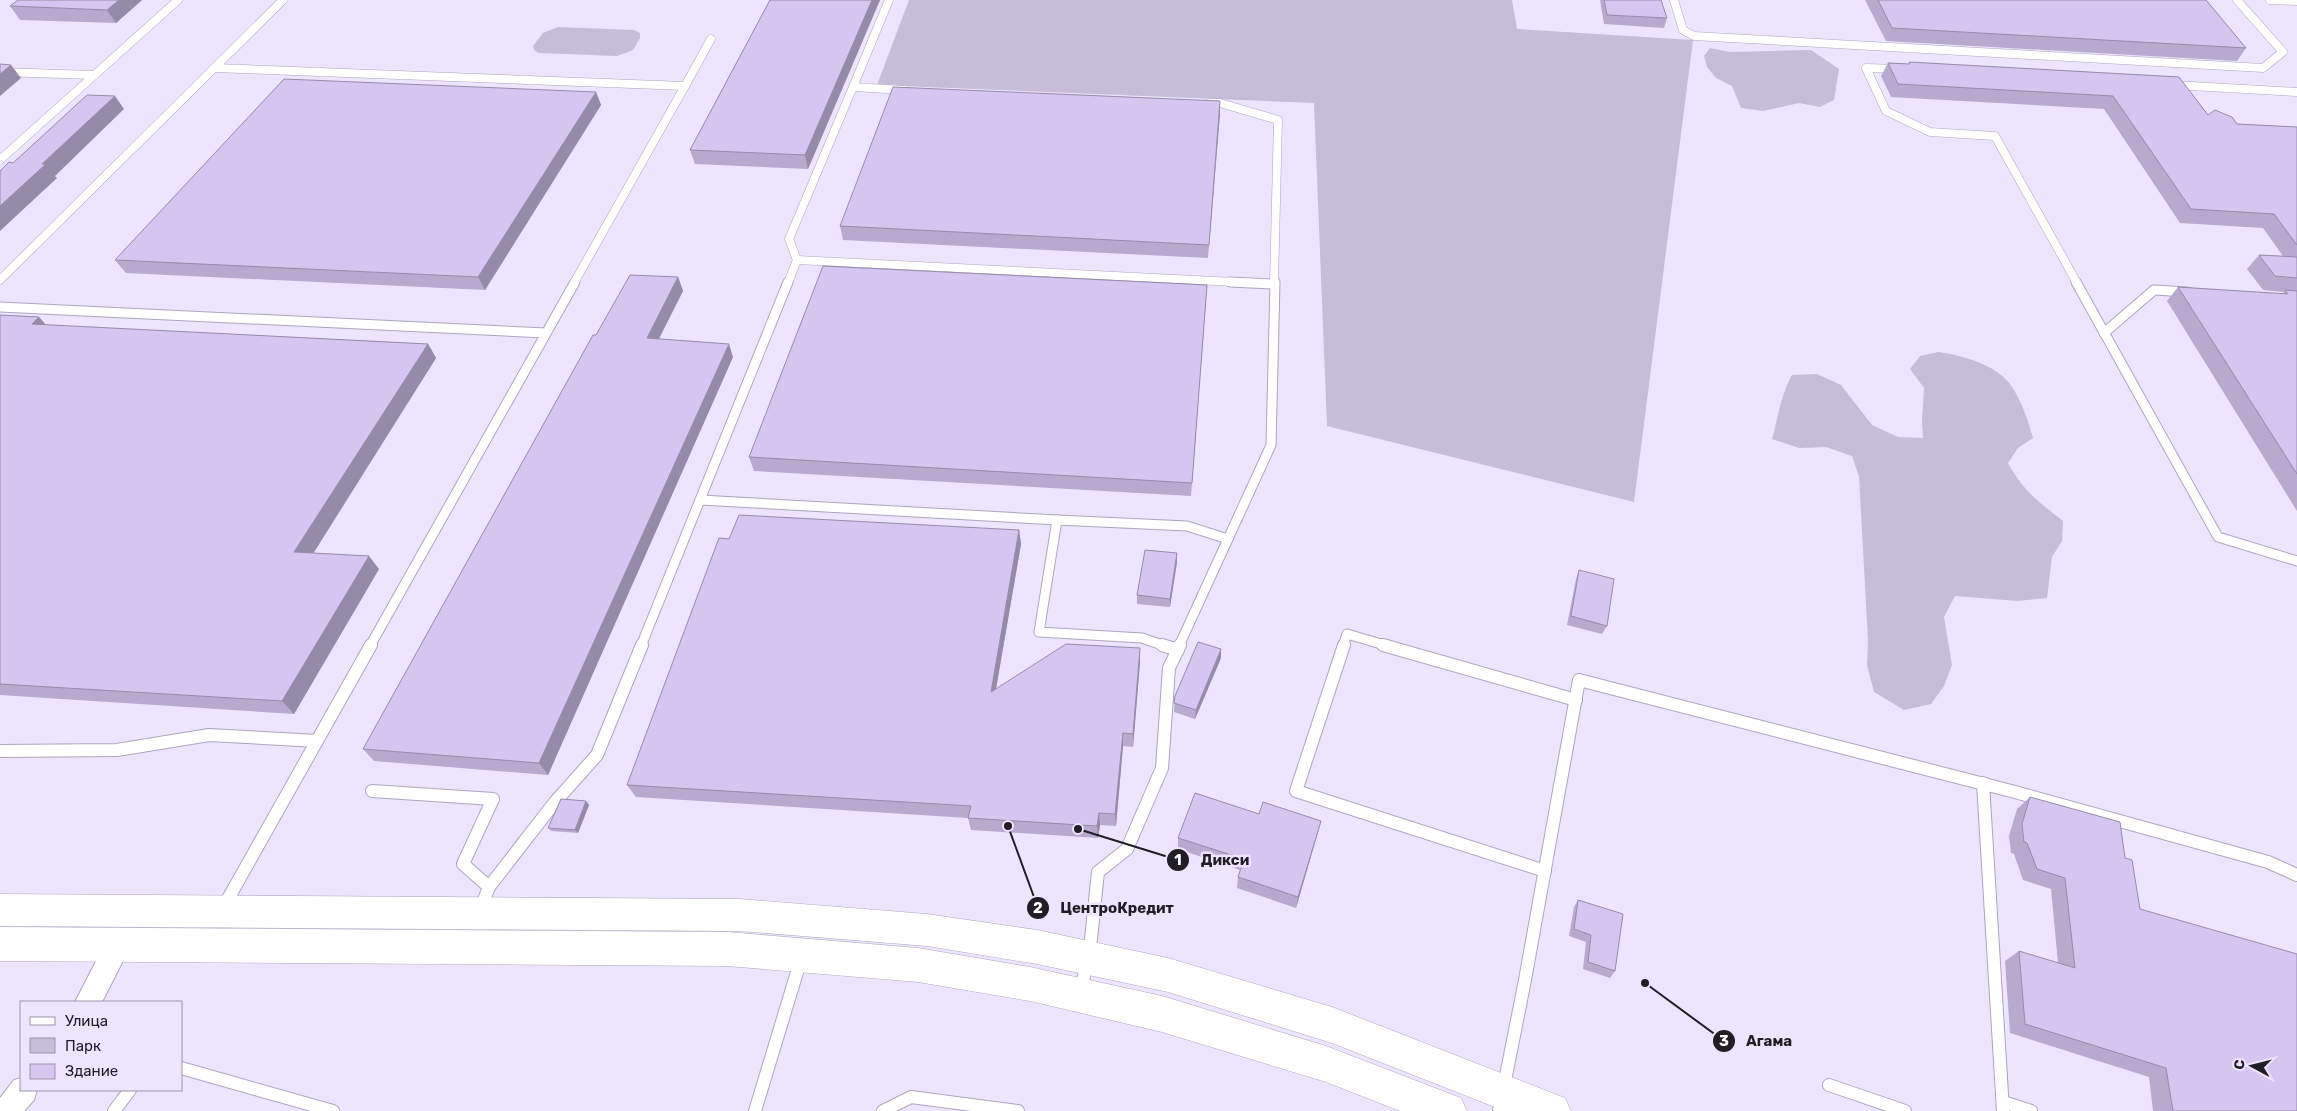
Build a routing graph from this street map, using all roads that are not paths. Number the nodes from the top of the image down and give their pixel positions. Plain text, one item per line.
1 (178, 0) edge
2 (283, 0) edge
3 (889, 0) edge
4 (1674, 0) edge
5 (2237, 0) edge
6 (2270, 0) edge
7 (2297, 1) edge
8 (711, 39) dead end
9 (214, 68) junction
10 (1906, 70) edge
11 (0, 72) edge
12 (94, 75) junction
13 (2170, 85) edge
14 (684, 86) junction
15 (853, 88) junction
16 (912, 90) edge
17 (2297, 92) edge
18 (1200, 102) edge
19 (0, 160) edge
20 (797, 260) junction
21 (0, 280) edge
22 (1274, 284) junction
23 (2192, 292) edge
24 (0, 307) edge
25 (546, 333) junction
26 (2104, 333) junction
27 (700, 500) junction
28 (1057, 520) junction
29 (1228, 539) junction
30 (2297, 561) edge
31 (1178, 650) junction
32 (1576, 700) junction
33 (317, 741) junction
34 (0, 750) edge
35 (1983, 783) junction
36 (372, 791) dead end
37 (1545, 871) junction
38 (2297, 875) edge
39 (0, 910) edge
40 (222, 911) junction
41 (476, 923) junction
42 (0, 944) edge
43 (118, 945) junction
44 (802, 955) junction
45 (1089, 958) junction
46 (1079, 995) junction
47 (89, 1001) edge
48 (182, 1068) edge
49 (1829, 1085) dead end
50 (23, 1091) edge
51 (129, 1091) edge
52 (1501, 1101) edge
53 (2003, 1106) edge
54 (8, 1111) edge
55 (114, 1111) edge
56 (333, 1111) edge
57 (755, 1111) edge
58 (883, 1111) edge
59 (1018, 1111) edge
60 (1448, 1111) edge
61 (1552, 1111) edge
62 (1905, 1111) edge
63 (2031, 1111) edge

1 - 12 lane
2 - 9 lane
3 - 15 lane
4 - 5 lane
6 - 7 lane
8 - 14 lane
9 - 14 lane
9 - 21 lane
10 - 26 lane
11 - 12 lane
12 - 19 lane
13 - 17 lane
14 - 25 lane
15 - 16 lane
15 - 20 lane
18 - 22 lane
20 - 22 lane
20 - 27 lane
22 - 29 lane
23 - 26 lane
24 - 25 lane
25 - 33 lane
26 - 30 lane
27 - 28 lane
27 - 41 lane
28 - 29 lane
28 - 31 lane
29 - 31 lane
31 - 45 lane
32 - 35 lane
32 - 37 lane
32 - 37 lane
33 - 34 lane
33 - 40 lane
35 - 38 lane
35 - 53 lane
36 - 41 lane
37 - 52 lane
39 - 40 main road
40 - 41 main road
41 - 43 main road
41 - 44 main road
41 - 45 main road
42 - 43 main road
43 - 47 street
44 - 46 main road
44 - 57 lane
45 - 46 lane
45 - 52 main road
46 - 60 main road
48 - 56 lane
49 - 62 lane
50 - 54 street
51 - 55 lane
52 - 61 main road
53 - 63 lane
58 - 59 lane

